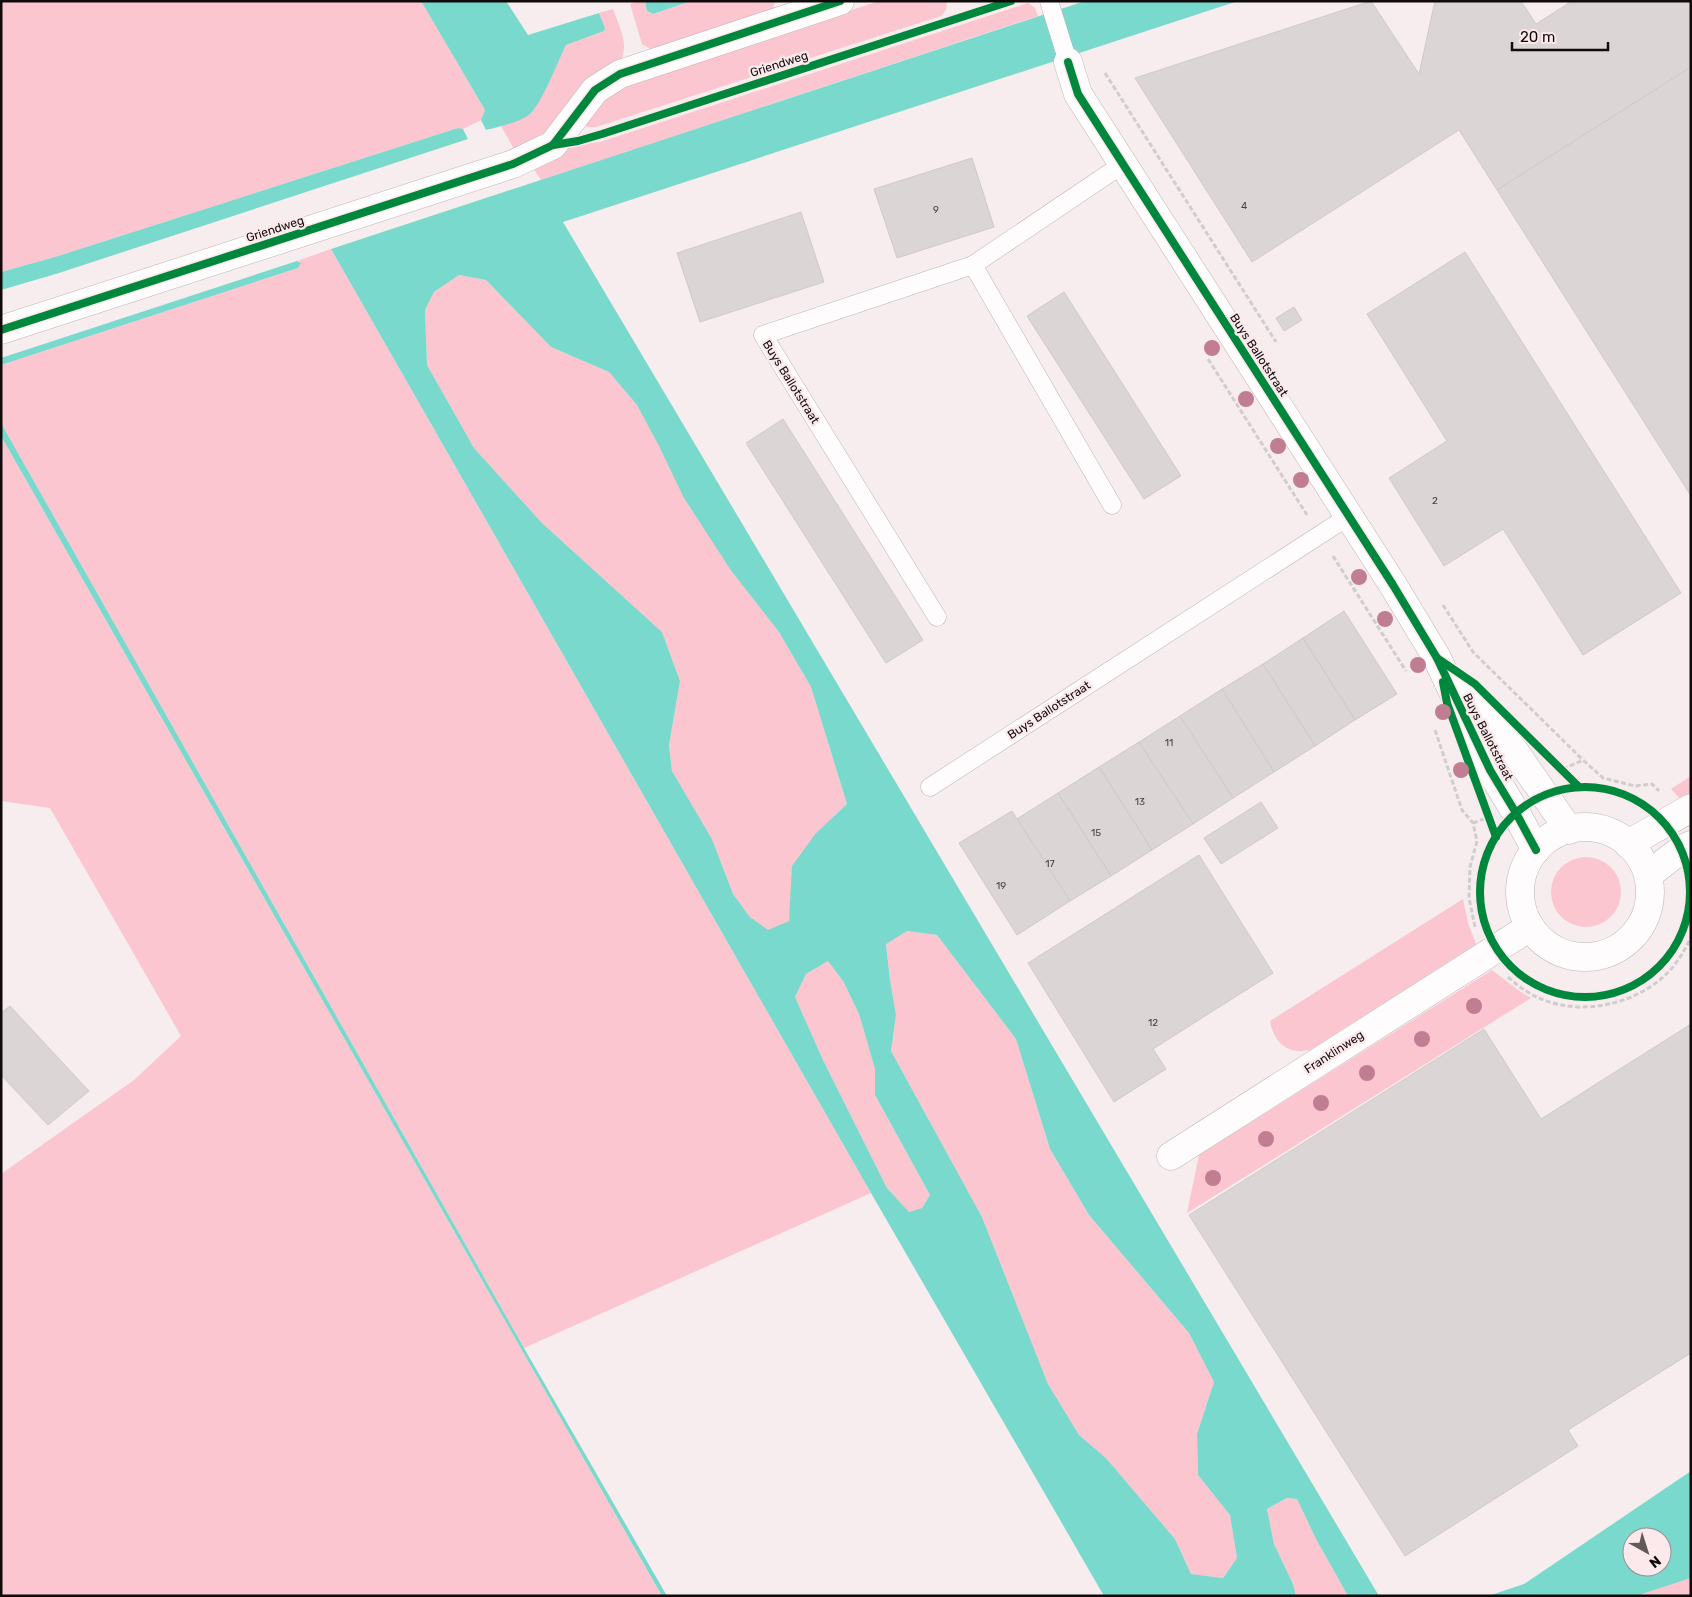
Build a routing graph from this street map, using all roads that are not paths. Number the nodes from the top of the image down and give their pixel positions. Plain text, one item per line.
1 (840, 1) edge
2 (1050, 6) edge
3 (1070, 69) joint
4 (1123, 164) junction
5 (973, 265) junction
6 (1, 330) edge
7 (1112, 505) dead end
8 (1349, 516) junction
9 (937, 617) dead end
10 (1437, 658) junction
11 (930, 787) dead end
12 (1686, 811) edge
13 (1569, 830) junction
14 (1628, 844) junction
15 (1691, 845) edge
16 (1536, 850) junction
17 (1648, 875) junction
18 (1530, 927) junction
19 (1171, 1156) dead end

1 - 6 street, Griendweg
2 - 3 lane
3 - 4 street, Buys Ballotstraat
4 - 5 lane, Buys Ballotstraat
4 - 8 street, Buys Ballotstraat
5 - 7 lane
5 - 9 lane, Buys Ballotstraat
8 - 10 street, Buys Ballotstraat
8 - 11 lane, Buys Ballotstraat
10 - 13 street, Buys Ballotstraat
10 - 16 street, Buys Ballotstraat
12 - 14 street
13 - 14 street
13 - 16 street
14 - 17 street
15 - 17 street
16 - 18 street
17 - 18 street
18 - 19 street, Franklinweg

